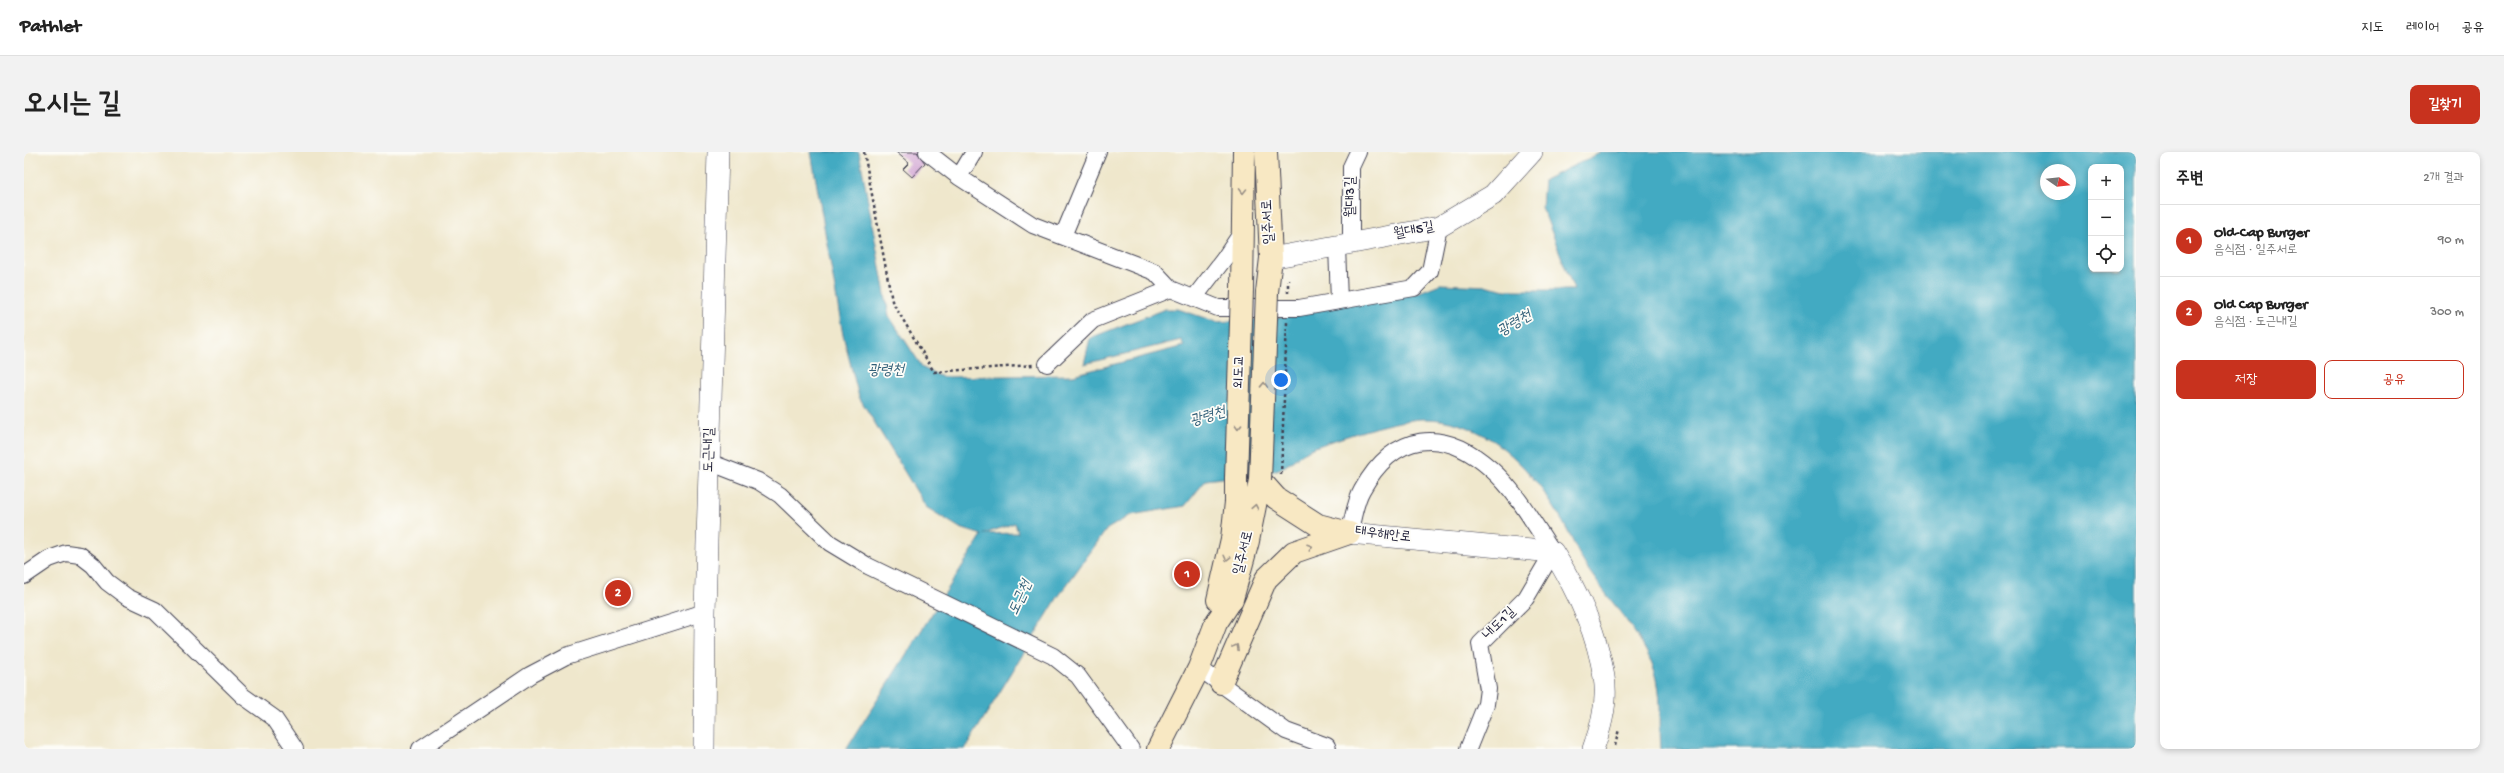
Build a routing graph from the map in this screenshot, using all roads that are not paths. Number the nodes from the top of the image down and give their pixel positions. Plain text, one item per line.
1 (718, 152) edge
2 (927, 152) edge
3 (974, 152) edge
4 (1098, 152) edge
5 (1244, 152) edge
6 (1266, 152) edge
7 (1358, 152) edge
8 (1532, 152) edge
9 (959, 177) junction
10 (1439, 228) junction
11 (1242, 232) junction
12 (1063, 236) junction
13 (1344, 245) junction
14 (1271, 258) junction
15 (1171, 289) junction
16 (1242, 290) joint
17 (1267, 292) joint
18 (1194, 298) junction
19 (1339, 301) junction
20 (1047, 364) road end
21 (709, 462) junction
22 (1236, 478) joint
23 (1271, 478) junction
24 (1349, 533) junction
25 (1553, 552) junction
26 (24, 576) edge
27 (705, 612) junction
28 (1216, 623) junction
29 (1199, 668) junction
30 (1221, 683) junction
31 (295, 749) edge
32 (420, 749) edge
33 (704, 749) edge
34 (1130, 749) edge
35 (1158, 749) edge
36 (1328, 749) edge
37 (1468, 749) edge
38 (1593, 749) edge

1 - 21 street, 도근내길
2 - 9 street
3 - 9 street
4 - 12 street
5 -> 11 main road, 일주서로
6 - 14 main road, 일주서로
7 - 13 street, 월대3길
8 - 10 street, 월대5길
9 - 12 street
10 - 13 street, 월대5길
10 - 19 street
11 - 16 main road, 일주서로
11 - 18 street
12 - 15 street
13 - 14 street, 월대5길
13 - 19 street, 월대3길
14 - 17 main road, 일주서로
15 - 18 street
15 - 20 street
16 -> 22 main road, 외도교, bridge
23 -> 17 main road, 외도교, bridge
18 - 19 street
21 - 27 street, 도근내길
21 - 34 street
22 -> 28 main road, 일주서로
23 - 24 main road
28 -> 23 main road, 일주서로
24 - 25 street, 태우해안로
24 - 25 street, 태우해안로
30 -> 24 main road
25 - 37 street, 내도1길
25 - 38 street, 태우해안로
26 - 31 street
27 - 32 street
27 - 33 street, 도근내길
28 - 29 main road, 일주서로
29 - 30 street
29 - 35 main road, 일주서로
30 - 36 street

